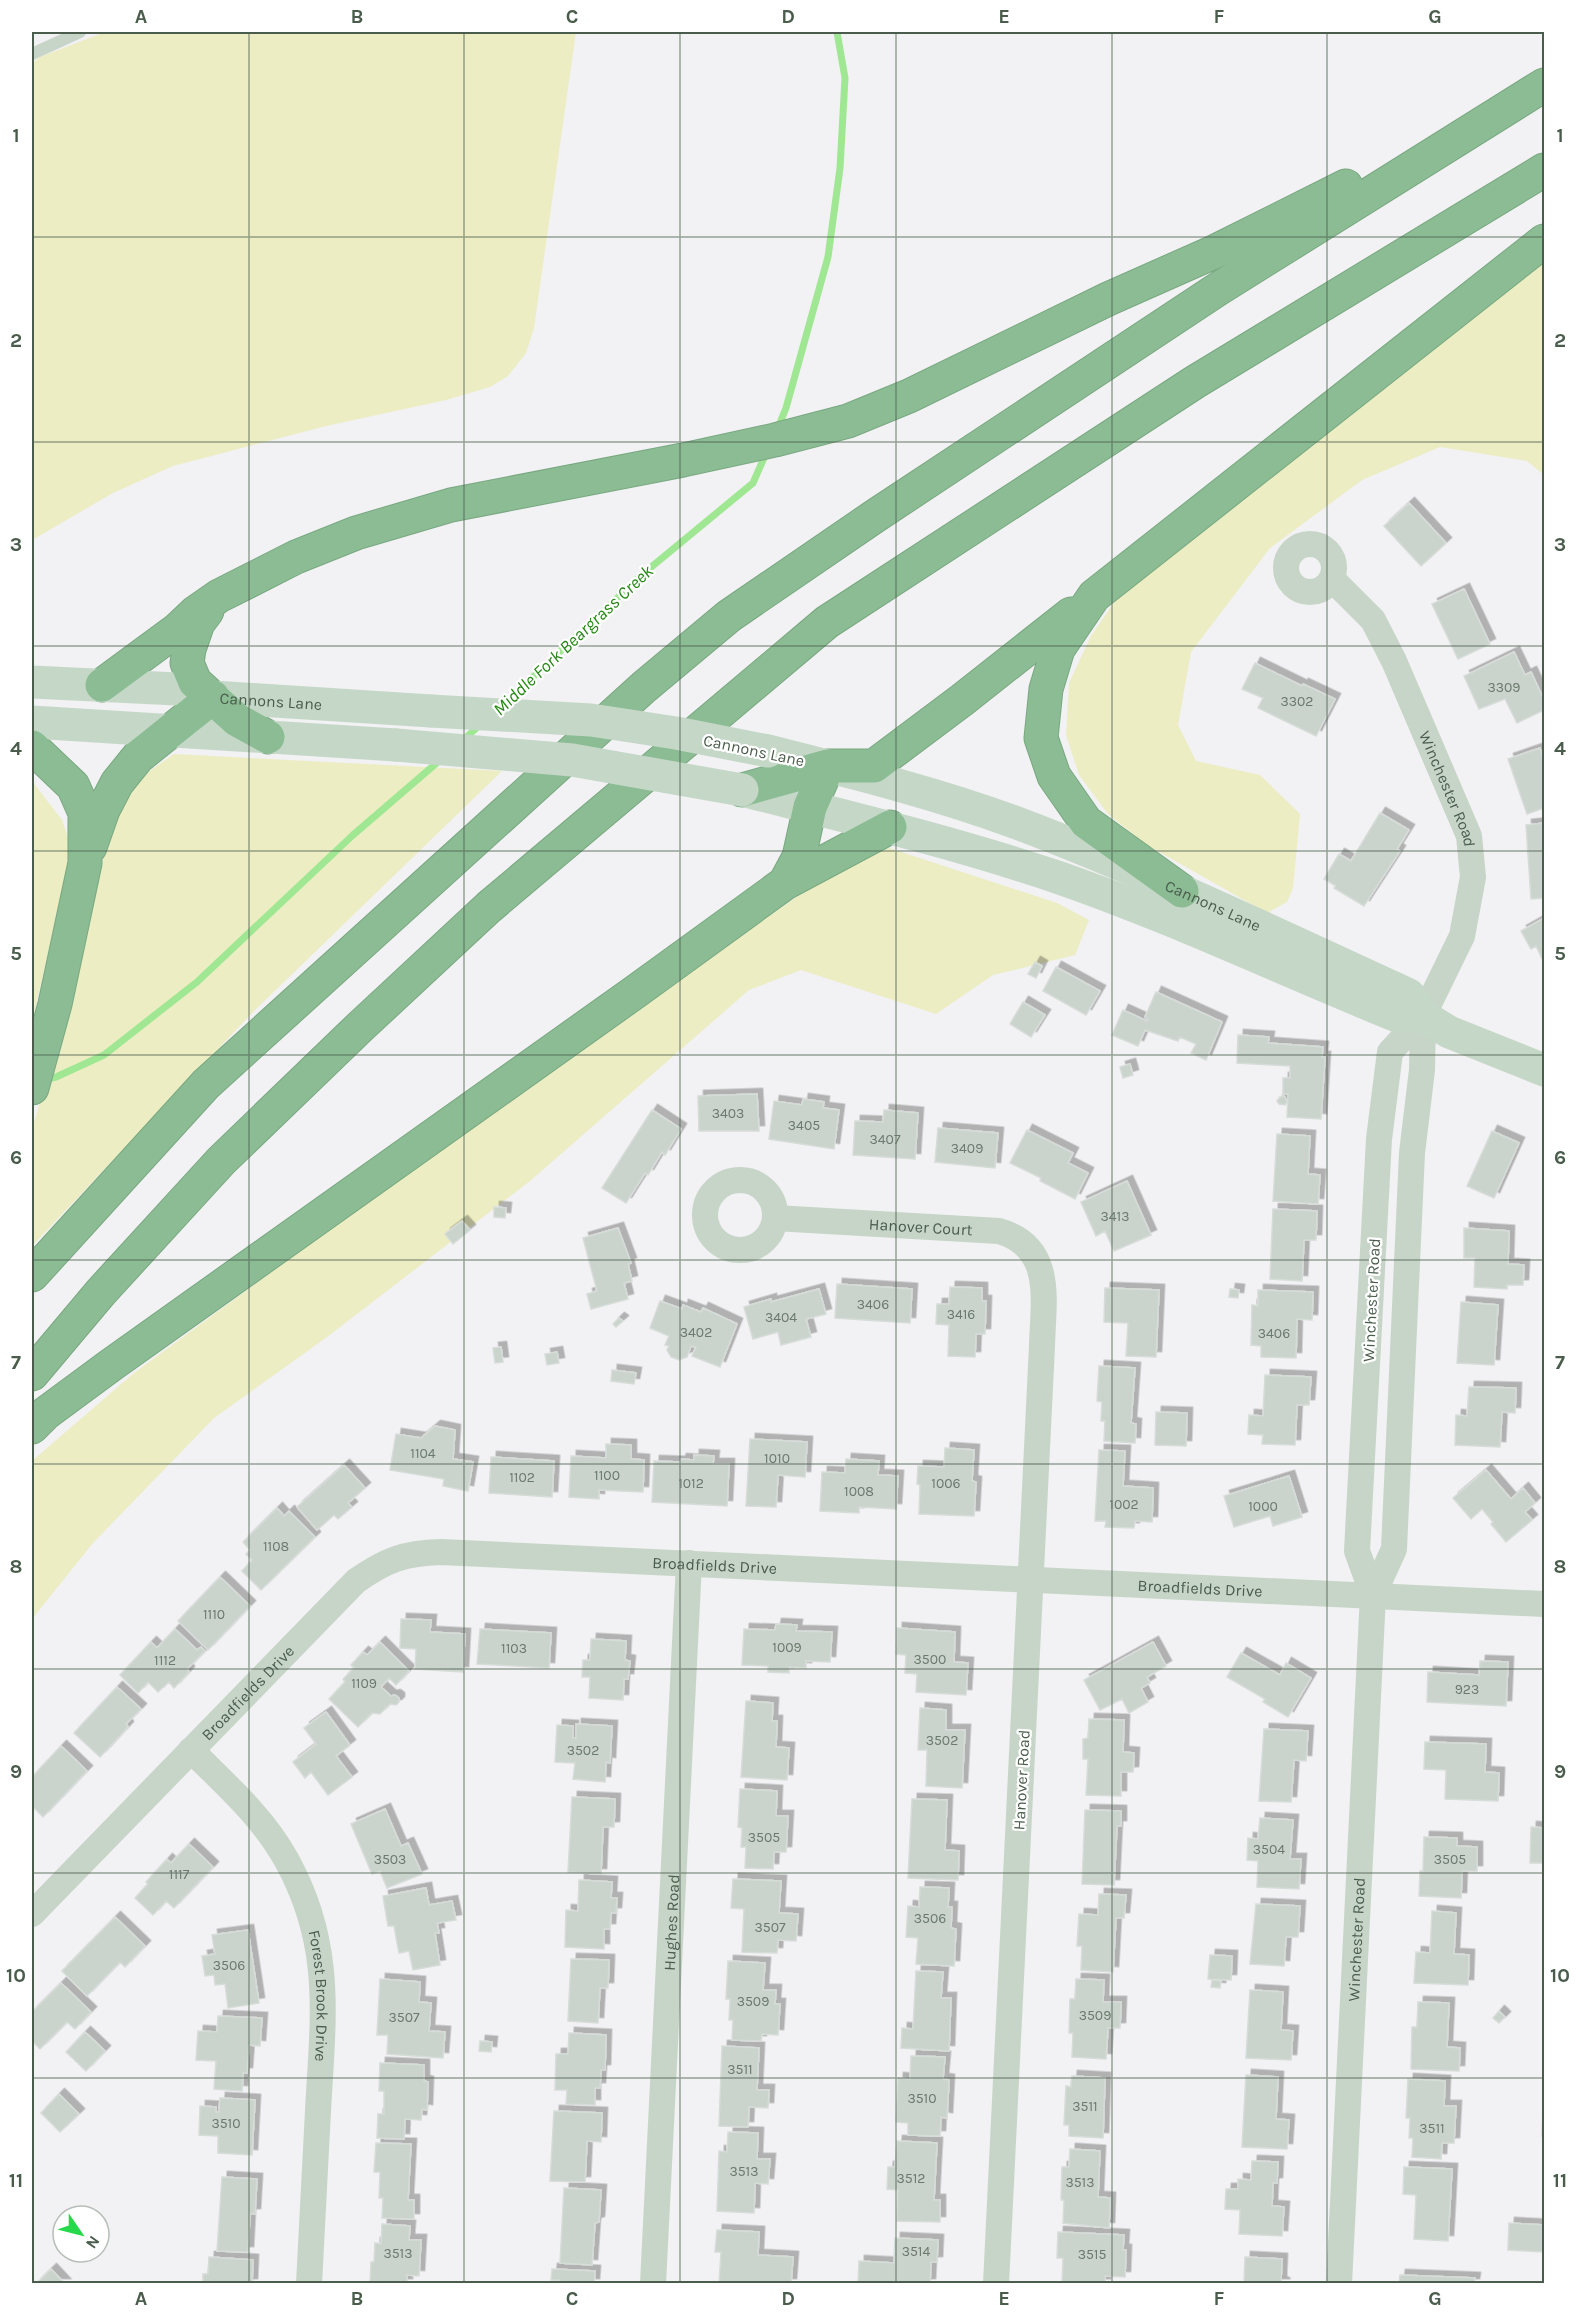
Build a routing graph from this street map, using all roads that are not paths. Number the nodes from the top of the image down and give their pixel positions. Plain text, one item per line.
1 (80, 32) edge
2 (32, 54) edge
3 (1537, 90) edge
4 (1545, 170) edge
5 (1545, 241) edge
6 (1332, 579) dead end
7 (219, 596) junction
8 (1094, 596) junction
9 (32, 682) edge
10 (102, 685) junction
11 (213, 697) junction
12 (32, 722) edge
13 (172, 731) junction
14 (267, 736) junction
15 (32, 747) edge
16 (828, 766) junction
17 (742, 790) junction
18 (810, 807) junction
19 (890, 827) junction
20 (85, 863) junction
21 (785, 882) junction
22 (1182, 903) junction
23 (1423, 1016) junction
24 (1545, 1070) edge
25 (32, 1088) edge
26 (1375, 1215) junction
27 (1409, 1215) junction
28 (776, 1218) dead end
29 (32, 1275) edge
30 (1042, 1277) joint
31 (32, 1374) edge
32 (1367, 1374) junction
33 (1402, 1374) junction
34 (32, 1427) edge
35 (689, 1563) junction
36 (1031, 1578) junction
37 (1373, 1595) junction
38 (1545, 1604) edge
39 (191, 1750) junction
40 (32, 1914) edge
41 (309, 2283) edge
42 (653, 2283) edge
43 (996, 2283) edge
44 (1340, 2283) edge

1 - 2 lane
3 - 7 highway
3 - 29 highway
4 - 31 highway
5 - 8 highway
6 - 23 street, Winchester Road
7 - 10 highway
7 - 11 highway
8 - 16 highway
8 - 22 highway
9 - 10 main road, Cannons Lane
10 - 11 main road, Cannons Lane
11 - 13 highway
11 - 14 highway
11 - 16 main road, Cannons Lane, bridge
12 - 13 main road, Cannons Lane
13 - 14 main road, Cannons Lane
13 - 20 highway
14 - 17 main road, Cannons Lane, bridge
15 - 20 highway
16 - 17 highway
16 - 18 highway
16 - 22 main road, Cannons Lane
17 - 18 main road, Cannons Lane
18 - 19 main road, Cannons Lane
18 - 21 highway
19 - 21 highway
19 - 22 main road, Cannons Lane
20 - 25 highway
21 - 34 highway
22 - 23 main road, Cannons Lane
23 - 24 main road, Cannons Lane
23 - 26 street, Winchester Road
23 - 27 street, Winchester Road
26 - 27 street
26 - 32 street, Winchester Road
27 - 33 street, Winchester Road
28 - 30 street, Hanover Court
30 - 36 street, Hanover Road
32 - 33 street
32 - 37 street, Winchester Road
33 - 37 street, Winchester Road
35 - 36 street, Broadfields Drive
35 - 39 street, Broadfields Drive
35 - 42 street, Hughes Road
36 - 37 street, Broadfields Drive
36 - 43 street, Hanover Road
37 - 38 street, Broadfields Drive
37 - 44 street, Winchester Road
39 - 40 street, Broadfields Drive
39 - 41 street, Forest Brook Drive

